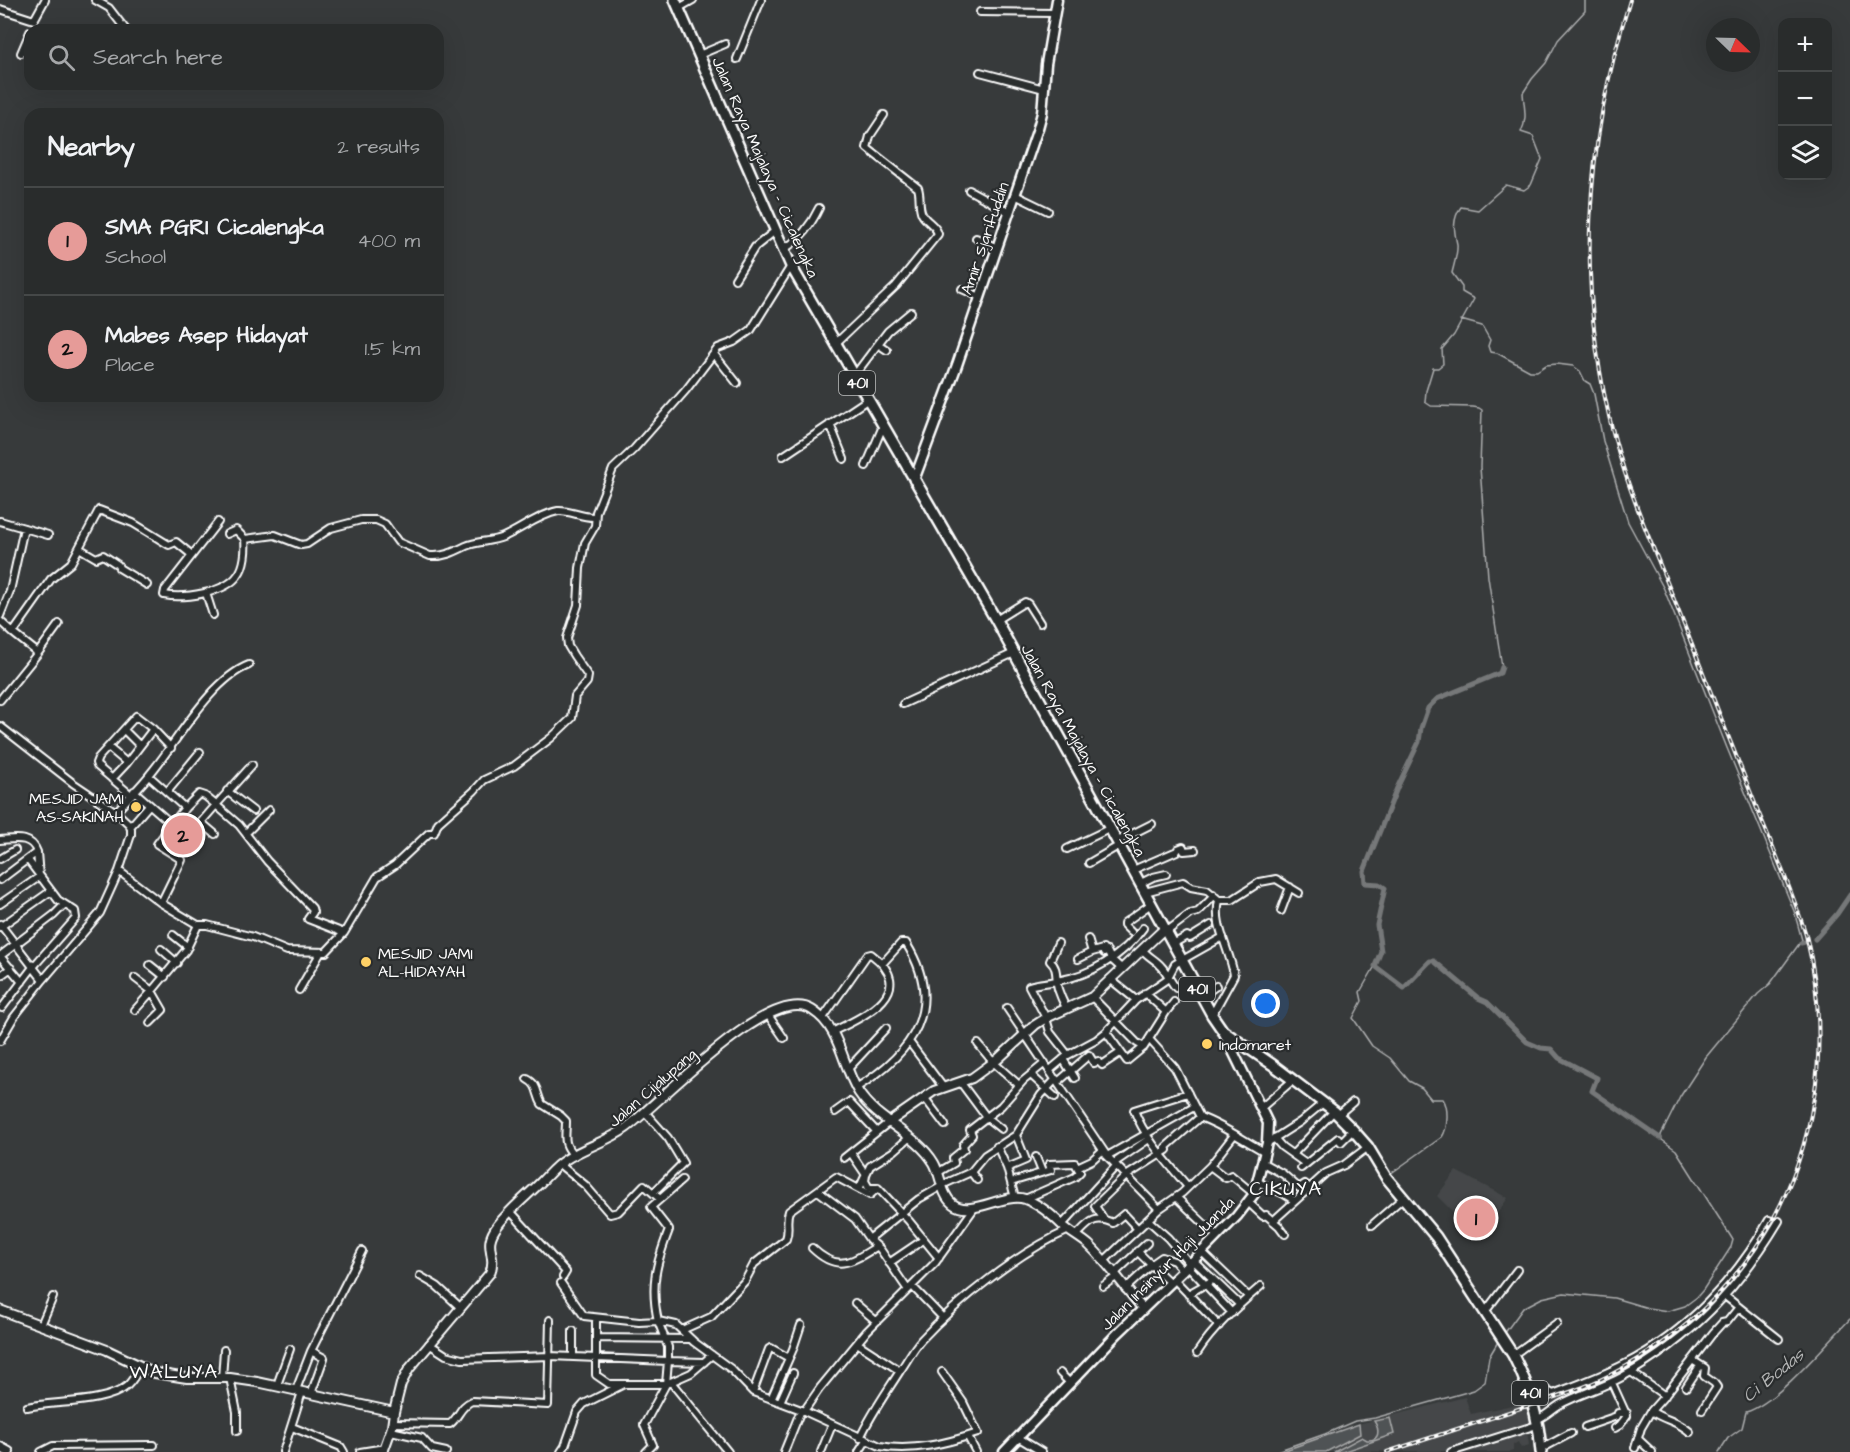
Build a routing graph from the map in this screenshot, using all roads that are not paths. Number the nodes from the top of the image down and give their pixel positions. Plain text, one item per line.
1 (45, 0) edge
2 (95, 0) edge
3 (693, 0) edge
4 (761, 0) edge
5 (1057, 0) edge
6 (677, 4) edge
7 (0, 9) edge
8 (980, 12) dead end
9 (1054, 13) junction
10 (34, 20) junction
11 (33, 24) edge
12 (121, 24) edge
13 (725, 45) dead end
14 (24, 46) edge
15 (21, 53) dead end
16 (699, 55) junction
17 (737, 58) dead end
18 (980, 72) dead end
19 (1044, 89) junction
20 (884, 115) dead end
21 (969, 190) dead end
22 (1015, 195) junction
23 (819, 207) dead end
24 (1048, 211) dead end
25 (1009, 213) junction
26 (775, 231) junction
27 (976, 237) dead end
28 (997, 248) junction
29 (783, 249) junction
30 (791, 266) junction
31 (735, 279) dead end
32 (962, 289) dead end
33 (980, 297) junction
34 (911, 312) dead end
35 (835, 344) junction
36 (878, 344) junction
37 (887, 350) dead end
38 (714, 354) junction
39 (853, 376) junction
40 (737, 383) dead end
41 (867, 400) junction
42 (830, 424) junction
43 (883, 426) junction
44 (783, 456) dead end
45 (844, 459) dead end
46 (866, 466) dead end
47 (914, 480) junction
48 (595, 517) junction
49 (0, 521) edge
50 (218, 522) dead end
51 (24, 528) junction
52 (226, 534) dead end
53 (48, 535) dead end
54 (245, 539) junction
55 (79, 548) junction
56 (192, 555) junction
57 (147, 585) dead end
58 (206, 593) junction
59 (213, 615) dead end
60 (0, 616) edge
61 (996, 620) junction
62 (0, 621) edge
63 (1040, 623) dead end
64 (58, 624) dead end
65 (13, 633) junction
66 (38, 653) junction
67 (1014, 653) junction
68 (249, 664) dead end
69 (0, 700) edge
70 (903, 704) dead end
71 (0, 726) edge
72 (153, 729) junction
73 (124, 730) junction
74 (140, 746) junction
75 (108, 747) junction
76 (171, 748) junction
77 (200, 752) dead end
78 (127, 763) junction
79 (252, 765) dead end
80 (149, 776) junction
81 (112, 779) junction
82 (227, 791) junction
83 (167, 792) junction
84 (132, 793) junction
85 (149, 805) junction
86 (216, 805) junction
87 (185, 808) junction
88 (269, 810) dead end
89 (253, 811) dead end
90 (116, 812) junction
91 (202, 823) junction
92 (172, 824) junction
93 (1152, 824) dead end
94 (130, 827) junction
95 (1111, 828) junction
96 (246, 833) junction
97 (215, 834) dead end
98 (0, 840) edge
99 (1119, 843) junction
100 (1067, 849) dead end
101 (15, 850) dead end
102 (1195, 850) dead end
103 (37, 852) junction
104 (0, 859) edge
105 (28, 860) junction
106 (182, 860) junction
107 (1089, 863) dead end
108 (1133, 870) junction
109 (119, 871) junction
110 (1166, 874) dead end
111 (39, 877) junction
112 (0, 880) edge
113 (1290, 887) junction
114 (1143, 888) junction
115 (51, 891) junction
116 (1299, 892) dead end
117 (1213, 894) junction
118 (1219, 900) junction
119 (161, 903) junction
120 (0, 904) edge
121 (1151, 904) junction
122 (64, 905) junction
123 (1281, 911) dead end
124 (198, 925) junction
125 (1211, 925) dead end
126 (1, 926) edge
127 (1165, 930) junction
128 (1131, 932) dead end
129 (344, 933) junction
130 (173, 935) dead end
131 (1222, 937) junction
132 (1088, 939) dead end
133 (1058, 943) dead end
134 (16, 944) junction
135 (1173, 944) junction
136 (1145, 946) junction
137 (188, 947) junction
138 (161, 949) dead end
139 (321, 952) junction
140 (1092, 952) junction
141 (0, 956) edge
142 (1078, 959) dead end
143 (1111, 959) junction
144 (1182, 961) junction
145 (177, 963) junction
146 (883, 963) junction
147 (150, 965) dead end
148 (33, 967) junction
149 (11, 968) junction
150 (1121, 968) junction
151 (0, 976) edge
152 (165, 977) junction
153 (135, 978) dead end
154 (1110, 979) junction
155 (1167, 979) junction
156 (43, 980) junction
157 (1057, 981) junction
158 (22, 982) junction
159 (1216, 986) dead end
160 (1176, 988) dead end
161 (299, 990) dead end
162 (152, 991) junction
163 (1145, 993) junction
164 (1092, 997) junction
165 (1201, 997) junction
166 (1136, 1000) junction
167 (1174, 1002) dead end
168 (2, 1008) dead end
169 (1007, 1008) dead end
170 (1066, 1008) junction
171 (135, 1010) dead end
172 (1166, 1012) junction
173 (768, 1015) junction
174 (1212, 1015) junction
175 (823, 1018) junction
176 (1046, 1018) junction
177 (1116, 1021) junction
178 (150, 1023) dead end
179 (886, 1028) dead end
180 (834, 1031) junction
181 (1223, 1031) junction
182 (1106, 1032) junction
183 (1026, 1035) junction
184 (1, 1037) edge
185 (784, 1038) dead end
186 (1149, 1039) junction
187 (910, 1042) junction
188 (978, 1044) dead end
189 (1144, 1047) junction
190 (1120, 1053) junction
191 (1065, 1057) junction
192 (993, 1062) junction
193 (1045, 1063) junction
194 (847, 1070) junction
195 (1050, 1070) junction
196 (1071, 1071) junction
197 (1031, 1075) junction
198 (1075, 1078) dead end
199 (527, 1079) dead end
200 (1057, 1080) junction
201 (1292, 1081) junction
202 (962, 1083) junction
203 (1019, 1085) junction
204 (944, 1087) junction
205 (856, 1088) junction
206 (1046, 1088) junction
207 (1188, 1093) junction
208 (924, 1097) junction
209 (1055, 1097) dead end
210 (1353, 1102) dead end
211 (1323, 1103) junction
212 (1194, 1107) junction
213 (1261, 1108) junction
214 (645, 1112) junction
215 (835, 1112) dead end
216 (1336, 1113) junction
217 (987, 1118) junction
218 (1200, 1118) junction
219 (888, 1123) junction
220 (945, 1125) dead end
221 (1001, 1129) dead end
222 (1353, 1130) junction
223 (876, 1131) junction
224 (1234, 1135) junction
225 (1016, 1136) junction
226 (1148, 1136) junction
227 (910, 1137) junction
228 (1269, 1144) junction
229 (997, 1146) junction
230 (1368, 1147) junction
231 (851, 1153) junction
232 (1105, 1153) junction
233 (1294, 1153) junction
234 (1160, 1154) junction
235 (574, 1156) junction
236 (1036, 1156) dead end
237 (844, 1158) dead end
238 (1263, 1163) junction
239 (559, 1164) junction
240 (1115, 1164) junction
241 (1209, 1166) junction
242 (1077, 1167) junction
243 (1007, 1168) junction
244 (970, 1172) junction
245 (1042, 1172) junction
246 (937, 1173) junction
247 (866, 1175) junction
248 (1126, 1176) junction
249 (682, 1180) dead end
250 (977, 1180) dead end
251 (1011, 1182) junction
252 (1258, 1182) junction
253 (942, 1186) junction
254 (1188, 1187) junction
255 (878, 1188) junction
256 (1309, 1188) junction
257 (858, 1189) junction
258 (818, 1191) junction
259 (653, 1193) junction
260 (1254, 1194) junction
261 (1176, 1197) junction
262 (1015, 1198) junction
263 (1403, 1198) junction
264 (660, 1199) junction
265 (1025, 1199) junction
266 (1295, 1201) junction
267 (1248, 1202) junction
268 (975, 1207) junction
269 (1159, 1209) junction
270 (510, 1211) junction
271 (902, 1213) junction
272 (1103, 1218) junction
273 (1148, 1220) junction
274 (1769, 1220) dead end
275 (1273, 1221) junction
276 (1779, 1221) dead end
277 (1372, 1225) dead end
278 (1138, 1229) junction
279 (1069, 1230) junction
280 (1285, 1234) dead end
281 (1216, 1235) junction
282 (869, 1239) junction
283 (923, 1240) junction
284 (1146, 1243) dead end
285 (876, 1247) junction
286 (812, 1248) dead end
287 (362, 1251) dead end
288 (1137, 1251) junction
289 (1201, 1251) junction
290 (939, 1258) junction
291 (1104, 1262) junction
292 (889, 1263) junction
293 (1152, 1264) junction
294 (1188, 1265) junction
295 (1517, 1270) dead end
296 (420, 1276) dead end
297 (1115, 1276) junction
298 (1172, 1280) junction
299 (1213, 1280) junction
300 (1204, 1285) junction
301 (1103, 1286) dead end
302 (1261, 1286) dead end
303 (910, 1288) junction
304 (1125, 1288) junction
305 (1188, 1294) junction
306 (1725, 1296) junction
307 (53, 1297) dead end
308 (1249, 1297) junction
309 (855, 1303) dead end
310 (1240, 1305) junction
311 (460, 1307) junction
312 (1740, 1307) junction
313 (1143, 1309) junction
314 (0, 1310) edge
315 (1485, 1312) junction
316 (1232, 1313) junction
317 (596, 1318) junction
318 (943, 1318) junction
319 (550, 1320) dead end
320 (876, 1321) junction
321 (658, 1322) junction
322 (1557, 1323) dead end
323 (41, 1325) junction
324 (801, 1325) dead end
325 (1219, 1326) junction
326 (682, 1330) junction
327 (573, 1331) dead end
328 (596, 1338) junction
329 (665, 1339) junction
330 (691, 1339) junction
331 (1779, 1339) dead end
332 (857, 1343) junction
333 (429, 1344) junction
334 (290, 1349) dead end
335 (224, 1350) dead end
336 (311, 1351) junction
337 (1197, 1353) dead end
338 (712, 1355) junction
339 (1513, 1355) junction
340 (550, 1356) junction
341 (573, 1357) junction
342 (595, 1358) junction
343 (789, 1358) junction
344 (1692, 1360) junction
345 (668, 1361) junction
346 (705, 1362) junction
347 (1701, 1365) junction
348 (141, 1366) junction
349 (900, 1371) junction
350 (942, 1372) dead end
351 (1631, 1372) junction
352 (793, 1373) dead end
353 (1060, 1373) dead end
354 (226, 1378) junction
355 (668, 1383) junction
356 (1070, 1383) junction
357 (1612, 1383) junction
358 (624, 1384) junction
359 (278, 1385) junction
360 (1686, 1387) dead end
361 (303, 1392) junction
362 (753, 1392) junction
363 (1530, 1392) junction
364 (1665, 1396) junction
365 (771, 1399) junction
366 (780, 1402) junction
367 (27, 1407) dead end
368 (802, 1410) junction
369 (1702, 1410) dead end
370 (1651, 1411) junction
371 (394, 1412) junction
372 (1627, 1413) junction
373 (1537, 1422) junction
374 (832, 1425) junction
375 (292, 1427) junction
376 (392, 1427) junction
377 (1585, 1427) dead end
378 (1615, 1428) dead end
379 (237, 1431) dead end
380 (1690, 1432) dead end
381 (1571, 1433) dead end
382 (968, 1437) junction
383 (1018, 1438) junction
384 (863, 1439) junction
385 (1638, 1439) junction
386 (154, 1445) dead end
387 (0, 1447) edge
388 (1635, 1448) dead end
389 (1475, 1449) edge
390 (384, 1450) edge
391 (1541, 1451) edge
392 (9, 1452) edge
393 (41, 1452) edge
394 (283, 1452) edge
395 (344, 1452) edge
396 (360, 1452) edge
397 (446, 1452) edge
398 (561, 1452) edge
399 (646, 1452) edge
400 (728, 1452) edge
401 (784, 1452) edge
402 (821, 1452) edge
403 (859, 1452) edge
404 (976, 1452) edge
405 (1004, 1452) edge
406 (1042, 1452) edge
407 (1451, 1452) edge
408 (1652, 1452) edge

1 - 10 street
2 - 12 street
3 - 6 street
4 - 17 street
5 - 9 main road, Amir Sjarifuddin
6 - 16 main road, Jalan Raya Majalaya - Cicalengka / 401
7 - 10 street
8 - 9 street
9 - 19 main road, Amir Sjarifuddin
10 - 11 street
13 - 16 street
14 - 15 street
16 - 26 main road, Jalan Raya Majalaya - Cicalengka / 401
18 - 19 street
19 - 22 main road, Amir Sjarifuddin
20 - 35 street
21 - 25 street
22 - 24 street
22 - 25 main road, Amir Sjarifuddin
23 - 29 street
25 - 28 main road, Amir Sjarifuddin
26 - 29 main road, Jalan Raya Majalaya - Cicalengka / 401
26 - 31 street
27 - 28 street
28 - 33 main road, Amir Sjarifuddin
29 - 30 main road, Jalan Raya Majalaya - Cicalengka / 401
30 - 35 main road, Jalan Raya Majalaya - Cicalengka / 401
30 - 38 street
32 - 33 street
33 - 47 main road, Amir Sjarifuddin
34 - 36 street
35 - 39 main road, Jalan Raya Majalaya - Cicalengka / 401
36 - 37 street
36 - 39 street
38 - 40 street
38 - 48 street
39 - 41 main road, Jalan Raya Majalaya - Cicalengka / 401
41 - 42 street
41 - 43 main road, Jalan Raya Majalaya - Cicalengka / 401
42 - 44 street
42 - 45 street
43 - 46 street
43 - 47 main road, Jalan Raya Majalaya - Cicalengka / 401
47 - 61 main road, Jalan Raya Majalaya - Cicalengka / 401
48 - 54 street
48 - 129 street
49 - 51 street
50 - 56 street
51 - 53 street
51 - 60 street
52 - 54 street
54 - 58 street
55 - 56 street
55 - 57 street
55 - 65 street
56 - 58 street
58 - 59 street
61 - 63 street
61 - 67 main road, Jalan Raya Majalaya - Cicalengka / 401
62 - 65 street
64 - 66 street
65 - 66 street
66 - 69 street
67 - 70 street
67 - 95 main road, Jalan Raya Majalaya - Cicalengka / 401
68 - 76 street
71 - 90 street
72 - 73 street
72 - 74 street
72 - 76 street
73 - 74 street
73 - 75 street
74 - 78 street
75 - 78 street
75 - 81 street
76 - 80 street
77 - 83 street
78 - 81 street
79 - 82 street
80 - 83 street
80 - 84 street
81 - 84 street
82 - 86 street
82 - 89 street
83 - 87 street
84 - 85 street
84 - 90 street
85 - 92 street
85 - 94 street
86 - 87 street
86 - 91 street
86 - 96 street
87 - 92 street
88 - 96 street
90 - 94 street
91 - 97 street
91 - 106 street
92 - 106 street
93 - 99 street
94 - 109 street
95 - 99 main road, Jalan Raya Majalaya - Cicalengka / 401
95 - 100 street
96 - 129 street
98 - 103 street
99 - 107 street
99 - 108 main road, Jalan Raya Majalaya - Cicalengka / 401
101 - 104 street
102 - 108 street
103 - 105 street
103 - 111 street
105 - 111 street
105 - 112 street
106 - 119 street
108 - 114 main road, Jalan Raya Majalaya - Cicalengka / 401
109 - 119 street
109 - 156 street
110 - 114 street
111 - 115 street
111 - 120 street
113 - 116 street
113 - 118 street
113 - 123 street
114 - 117 street
114 - 121 main road, Jalan Raya Majalaya - Cicalengka / 401
115 - 122 street
115 - 126 street
117 - 118 street
117 - 127 street
118 - 131 street
119 - 124 street
121 - 127 main road, Jalan Raya Majalaya - Cicalengka / 401
121 - 128 street
122 - 134 street
122 - 148 street
124 - 137 street
124 - 139 street
125 - 135 street
126 - 134 street
127 - 135 main road, Jalan Raya Majalaya - Cicalengka / 401
127 - 136 street
129 - 139 street
130 - 137 street
131 - 144 street
131 - 174 street
132 - 140 street
133 - 157 street
134 - 141 street
134 - 148 street
135 - 144 main road, Jalan Raya Majalaya - Cicalengka / 401
136 - 143 street
136 - 150 street
136 - 155 street
137 - 145 street
138 - 145 street
139 - 161 street
140 - 142 street
140 - 143 street
141 - 149 street
143 - 150 street
143 - 157 street
144 - 155 street
144 - 165 main road, Jalan Raya Majalaya - Cicalengka / 401
145 - 152 street
146 - 175 street
146 - 180 street
146 - 187 street
147 - 152 street
148 - 156 street
148 - 158 street
149 - 151 street
149 - 158 street
150 - 154 street
152 - 162 street
153 - 162 street
154 - 164 street
154 - 166 street
155 - 160 street
155 - 163 street
156 - 184 street
157 - 170 street
157 - 176 street
158 - 168 street
159 - 165 street
162 - 171 street
162 - 178 street
163 - 166 street
163 - 172 street
164 - 170 street
164 - 177 street
165 - 174 main road, Jalan Raya Majalaya - Cicalengka / 401
166 - 177 street
167 - 172 street
169 - 183 street
170 - 176 street
172 - 186 street
173 - 175 street, Jalan Cijalupang
173 - 185 street
173 - 214 street, Jalan Cijalupang
174 - 181 main road, Jalan Raya Majalaya - Cicalengka / 401
175 - 180 street, Jalan Cijalupang
176 - 183 street
176 - 191 street
177 - 182 street
177 - 189 street
179 - 194 street
180 - 194 street, Jalan Cijalupang
181 - 201 main road, Jalan Raya Majalaya - Cicalengka / 401
181 - 213 main road, Jalan Insinyur Haji Juanda
182 - 190 street
182 - 191 street
183 - 192 street
183 - 193 street
186 - 189 street
186 - 207 street
187 - 204 street
187 - 205 street
188 - 192 street
189 - 190 street
190 - 196 street
191 - 195 street
191 - 196 street
192 - 202 street
192 - 203 street
193 - 195 street
193 - 197 street
194 - 205 street, Jalan Cijalupang
195 - 200 street
196 - 198 street
196 - 200 street
197 - 203 street
197 - 206 street
199 - 235 street
200 - 206 street
200 - 232 street
201 - 211 main road, Jalan Raya Majalaya - Cicalengka / 401
201 - 213 street
202 - 204 street
202 - 217 street
203 - 217 street
204 - 208 street
205 - 219 street, Jalan Cijalupang
206 - 209 street
206 - 225 street
207 - 212 street
207 - 226 street
208 - 219 street
208 - 220 street
210 - 216 street
211 - 216 main road, Jalan Raya Majalaya - Cicalengka / 401
211 - 228 street
212 - 218 street
212 - 226 street
213 - 228 main road, Jalan Insinyur Haji Juanda
214 - 235 street, Jalan Cijalupang
214 - 259 street
215 - 223 street
216 - 222 main road, Jalan Raya Majalaya - Cicalengka / 401
216 - 233 street
217 - 221 street
217 - 246 street
218 - 224 street
218 - 234 street
219 - 223 street
219 - 227 street, Jalan Cijalupang
222 - 230 main road, Jalan Raya Majalaya - Cicalengka / 401
222 - 233 street
223 - 231 street
224 - 228 street
224 - 241 street
225 - 229 street
225 - 243 street
226 - 232 street
226 - 234 street
226 - 240 street
227 - 246 street, Jalan Cijalupang
227 - 247 street
228 - 233 street
228 - 238 main road, Jalan Insinyur Haji Juanda
229 - 243 street
229 - 244 street
230 - 256 street
230 - 263 main road, Jalan Raya Majalaya - Cicalengka / 401
231 - 237 street
231 - 247 street
232 - 240 street
232 - 242 street
234 - 248 street
234 - 254 street
235 - 239 street, Jalan Cijalupang
236 - 245 street
238 - 252 main road, Jalan Insinyur Haji Juanda
238 - 256 street
239 - 259 street
239 - 270 street, Jalan Cijalupang
240 - 248 street
240 - 279 street
241 - 254 street
241 - 260 street
242 - 245 street
242 - 265 street
243 - 251 street
244 - 250 street
244 - 253 street
245 - 251 street
246 - 253 street, Jalan Cijalupang
247 - 255 street
247 - 257 street
248 - 269 street
248 - 272 street
249 - 264 street
251 - 262 street
252 - 260 main road, Jalan Insinyur Haji Juanda
252 - 266 street
253 - 268 street, Jalan Cijalupang
253 - 271 street
254 - 261 street
255 - 257 street
255 - 271 street
256 - 266 street
257 - 258 street
258 - 282 street
258 - 326 street
259 - 264 street
260 - 267 main road, Jalan Insinyur Haji Juanda
261 - 269 street
261 - 281 street
262 - 265 street
262 - 268 street
263 - 277 street
263 - 315 main road, Jalan Raya Majalaya - Cicalengka / 401
264 - 321 street
265 - 279 street
266 - 275 street
267 - 275 street
267 - 281 main road, Jalan Insinyur Haji Juanda
268 - 290 street
269 - 273 street
270 - 311 street, Jalan Cijalupang
270 - 317 street
271 - 282 street
271 - 283 street
272 - 278 street
272 - 279 street
273 - 278 street
273 - 294 street
274 - 363 street
275 - 280 street
276 - 306 street
278 - 291 street
279 - 291 street
279 - 318 street
281 - 289 main road, Jalan Insinyur Haji Juanda
282 - 285 street
283 - 290 street
283 - 292 street
284 - 288 street
285 - 286 street
285 - 292 street
287 - 336 street
288 - 293 street
288 - 297 street
289 - 294 main road, Jalan Insinyur Haji Juanda
289 - 308 street
290 - 303 street
291 - 297 street
292 - 303 street
293 - 294 street
293 - 298 street
293 - 304 street
294 - 298 main road, Jalan Insinyur Haji Juanda
294 - 299 street
294 - 300 street
295 - 315 street
296 - 311 street
297 - 301 street
297 - 304 street
298 - 305 street
298 - 313 main road, Jalan Insinyur Haji Juanda
299 - 300 street
299 - 310 street
300 - 305 street
300 - 316 street
302 - 308 street
303 - 318 street
303 - 320 street
304 - 313 street
305 - 325 street
306 - 312 street
306 - 351 street
307 - 323 street
308 - 310 street
309 - 320 street
310 - 316 street
311 - 333 street, Jalan Cijalupang
312 - 331 street
312 - 344 street
313 - 356 main road, Jalan Insinyur Haji Juanda
314 - 323 street
315 - 339 main road, Jalan Raya Majalaya - Cicalengka / 401
316 - 325 street
317 - 321 street
317 - 328 street
318 - 349 street
319 - 340 street
320 - 332 street
321 - 326 street
321 - 329 street
322 - 339 street
323 - 348 street
324 - 343 street
325 - 337 street
326 - 330 street
327 - 341 street
328 - 329 street
328 - 342 street
329 - 330 street
329 - 345 street
330 - 338 street
332 - 349 street
332 - 368 street
333 - 340 street
333 - 371 street, Jalan Cijalupang
334 - 359 street
335 - 354 street
336 - 361 street
336 - 361 street
338 - 346 street
338 - 362 street
339 - 363 main road, Jalan Raya Majalaya - Cicalengka / 401
340 - 341 street
340 - 376 street
341 - 342 street
342 - 345 street
342 - 358 street
343 - 362 street
343 - 365 street
344 - 347 street
344 - 364 street
345 - 346 street
345 - 355 street
346 - 355 street
347 - 360 street
347 - 369 street
348 - 354 street
348 - 367 street
349 - 384 street
350 - 382 street
351 - 357 street
351 - 364 street
352 - 366 street
353 - 356 street
354 - 359 street
354 - 379 street
355 - 358 street
355 - 399 street
355 - 400 street
356 - 383 main road, Jalan Insinyur Haji Juanda
357 - 372 street
357 - 373 street
358 - 398 street
359 - 361 street
361 - 371 street
361 - 375 street
362 - 365 street
363 - 373 main road, Jalan Raya Majalaya - Cicalengka / 401
364 - 370 street
365 - 366 street
366 - 368 street
368 - 374 street
368 - 401 street
370 - 380 street
370 - 385 street
371 - 376 street, Jalan Cijalupang
372 - 377 street
372 - 378 street
373 - 389 street
373 - 391 main road, Jalan Raya Majalaya - Cicalengka / 401
374 - 384 street
374 - 402 street
375 - 394 street
375 - 395 street
376 - 390 street, Jalan Cijalupang
376 - 397 street
381 - 391 street
382 - 384 street
382 - 404 street
383 - 405 main road, Jalan Insinyur Haji Juanda
383 - 406 street
384 - 403 street
385 - 388 street
385 - 408 street
386 - 393 street
387 - 392 street
389 - 407 street
390 - 396 street

